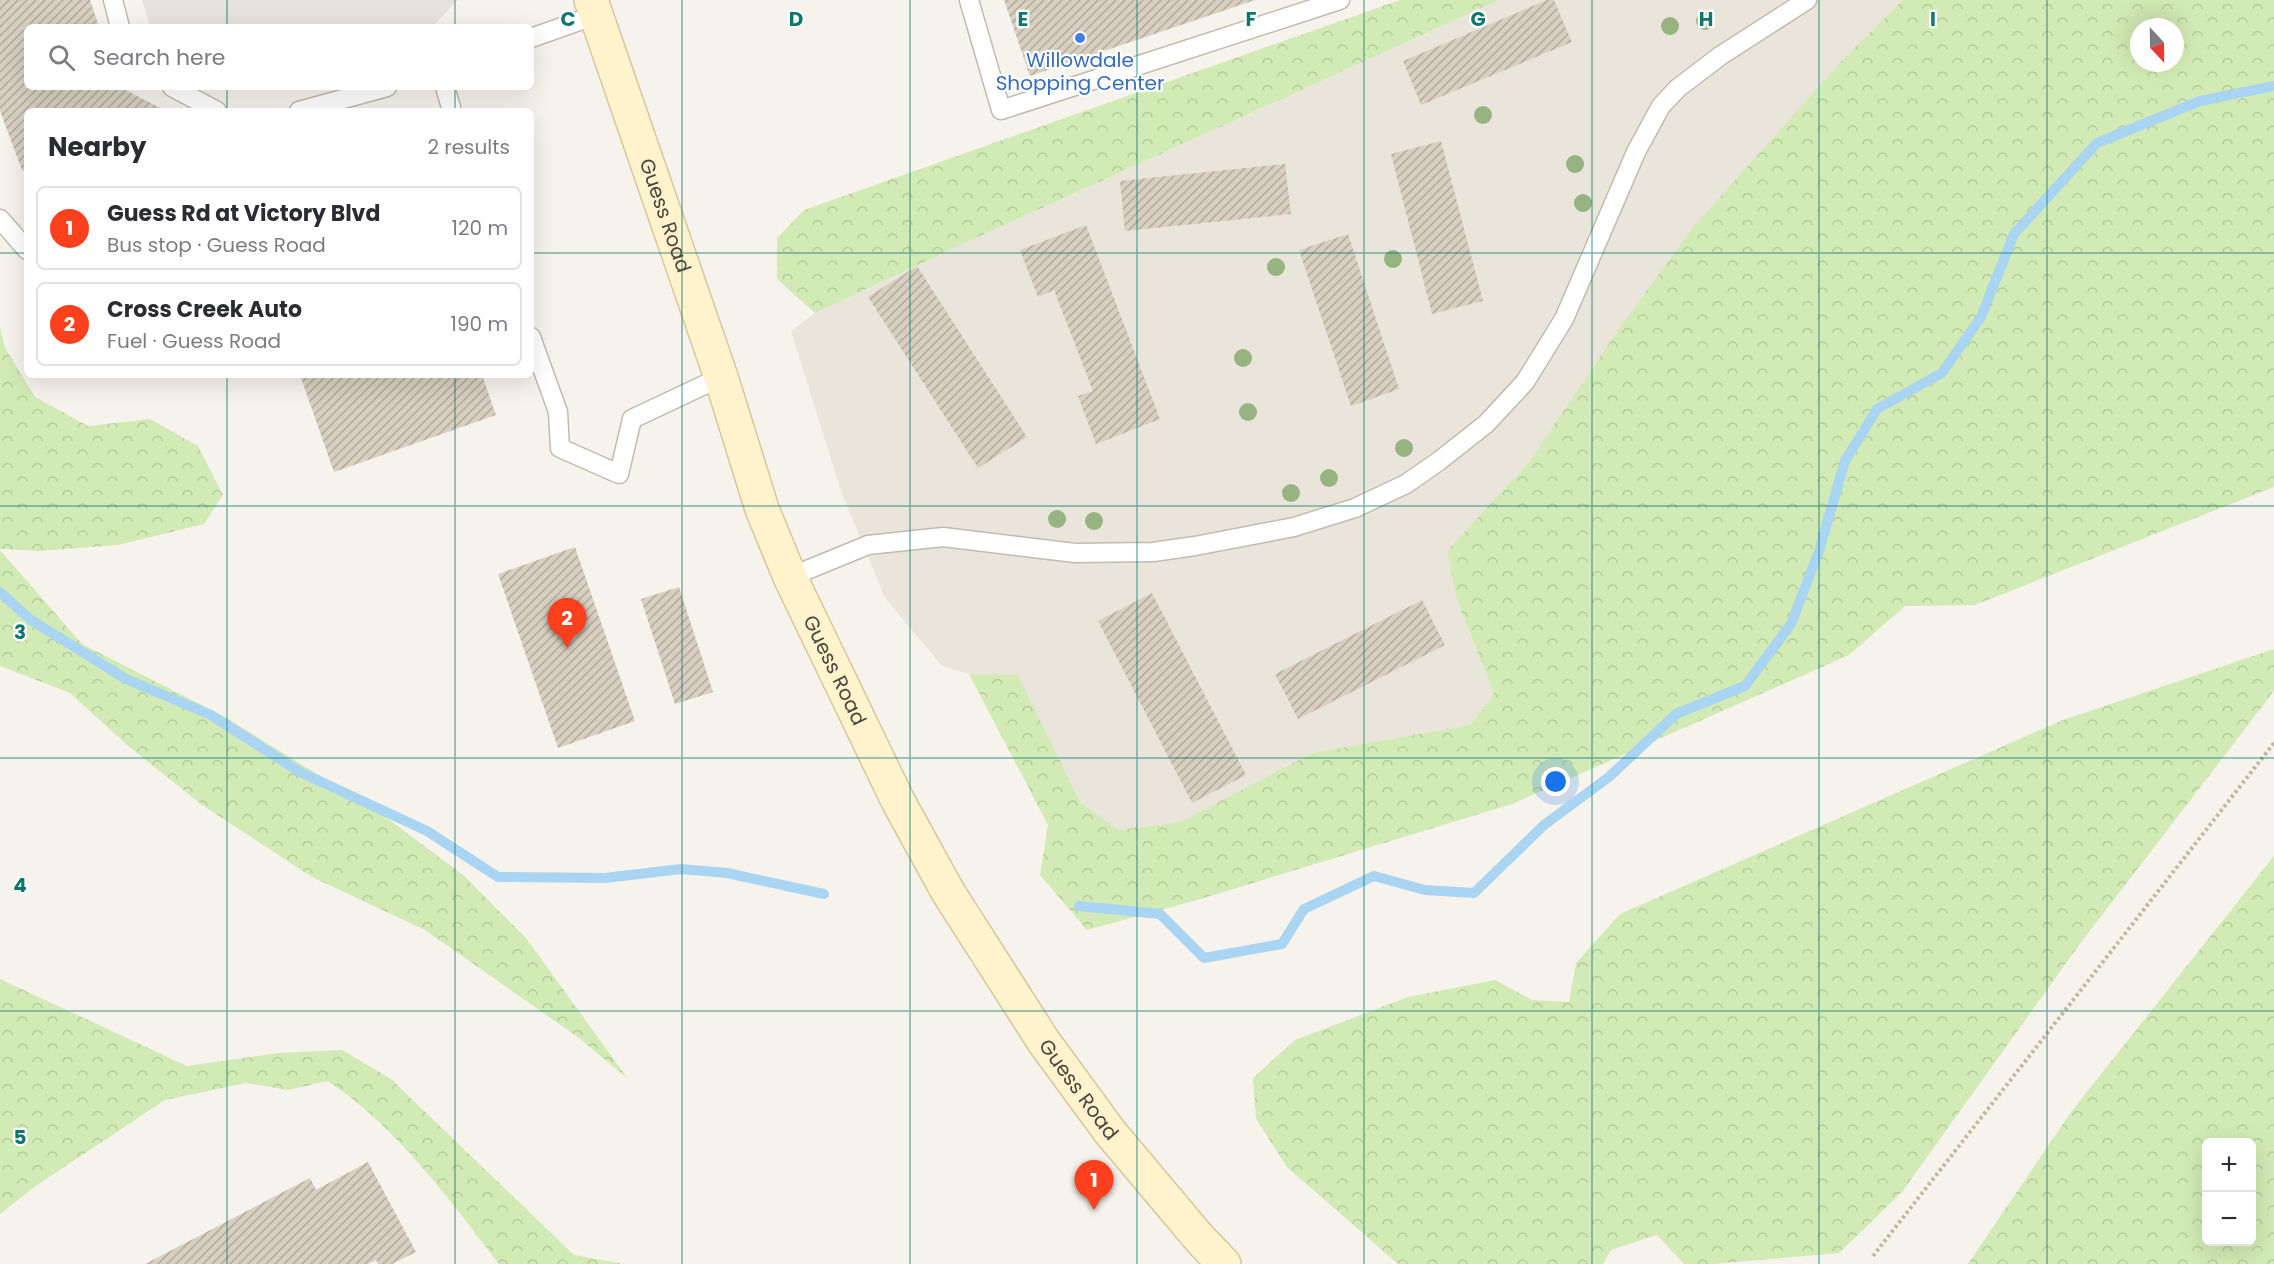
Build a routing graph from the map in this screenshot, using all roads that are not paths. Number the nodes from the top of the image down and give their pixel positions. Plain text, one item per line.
1 (112, 0) edge
2 (969, 0) edge
3 (1340, 0) edge
4 (1807, 0) edge
5 (594, 7) edge
6 (119, 24) edge
7 (534, 37) edge
8 (178, 90) edge
9 (376, 90) edge
10 (446, 90) edge
11 (211, 108) edge
12 (310, 108) edge
13 (451, 108) edge
14 (0, 219) edge
15 (24, 247) edge
16 (534, 345) edge
17 (721, 377) junction
18 (790, 577) junction
19 (1224, 1264) edge

1 - 6 lane
2 - 3 lane
4 - 18 lane
5 - 7 lane
5 - 17 main road, Guess Road
8 - 11 lane
9 - 12 lane
10 - 13 lane
14 - 15 lane
16 - 17 lane
17 - 18 main road, Guess Road
18 - 19 main road, Guess Road

